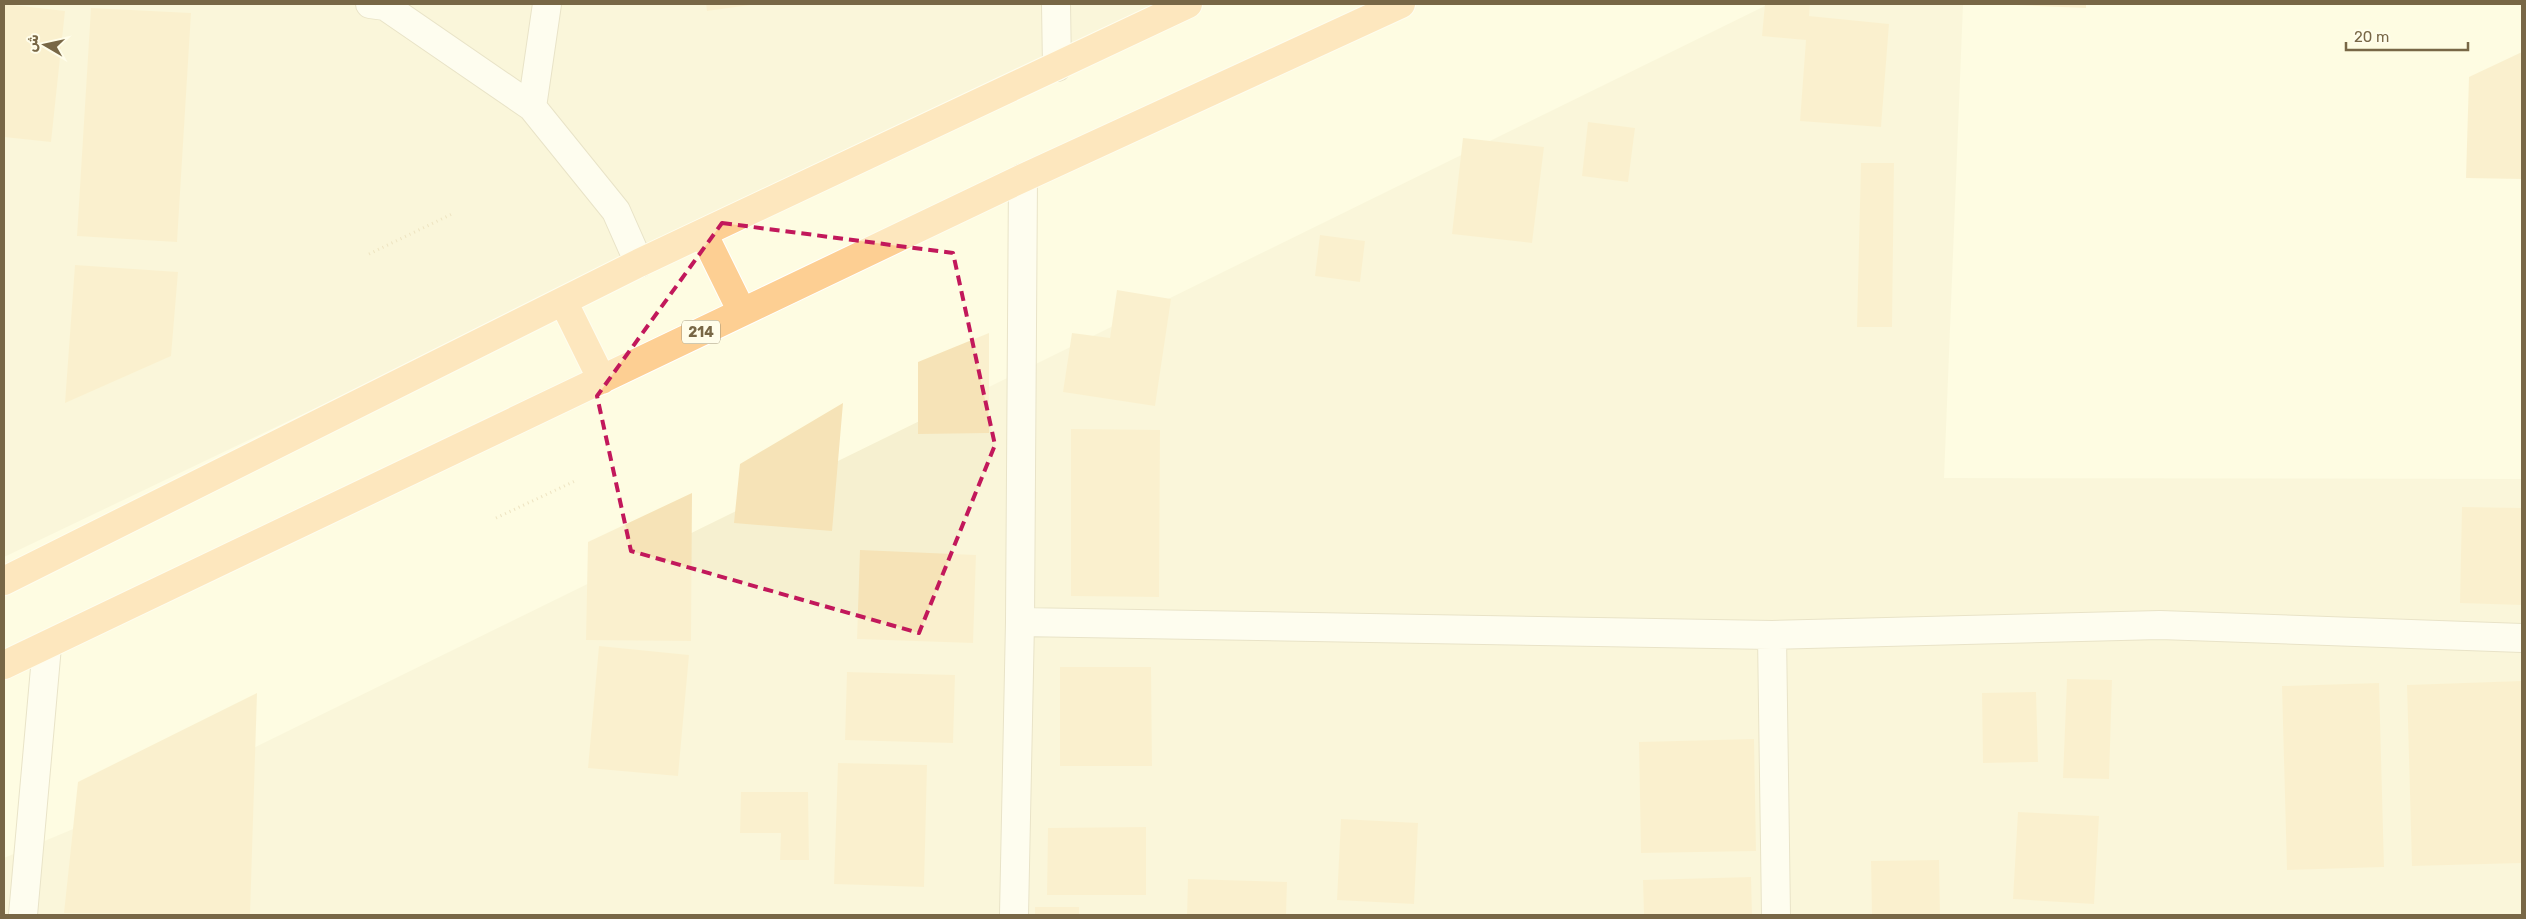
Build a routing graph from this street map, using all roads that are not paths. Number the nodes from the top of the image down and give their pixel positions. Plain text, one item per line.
1 (370, 4) edge
2 (547, 4) edge
3 (1056, 4) edge
4 (1188, 4) edge
5 (1401, 4) edge
6 (1057, 67) junction
7 (532, 106) junction
8 (1023, 178) junction
9 (703, 233) junction
10 (639, 263) junction
11 (563, 301) junction
12 (742, 312) junction
13 (602, 380) junction
14 (4, 581) edge
15 (1020, 622) junction
16 (1772, 635) junction
17 (2522, 638) edge
18 (47, 646) junction
19 (4, 664) edge
20 (24, 915) edge
21 (1014, 915) edge
22 (1776, 915) edge

1 - 7 street
2 - 7 street
3 - 6 street
4 - 6 highway
5 - 8 highway, 214
6 - 9 highway
7 - 10 street
8 - 12 highway, 214
8 - 15 street
9 - 10 highway
9 - 12 highway
10 - 11 highway
11 - 13 highway
11 - 14 highway
12 - 13 highway, 214
13 - 18 highway, 214
15 - 16 street
15 - 21 street
16 - 17 street
16 - 22 street
18 - 19 highway, 214
18 - 20 street

